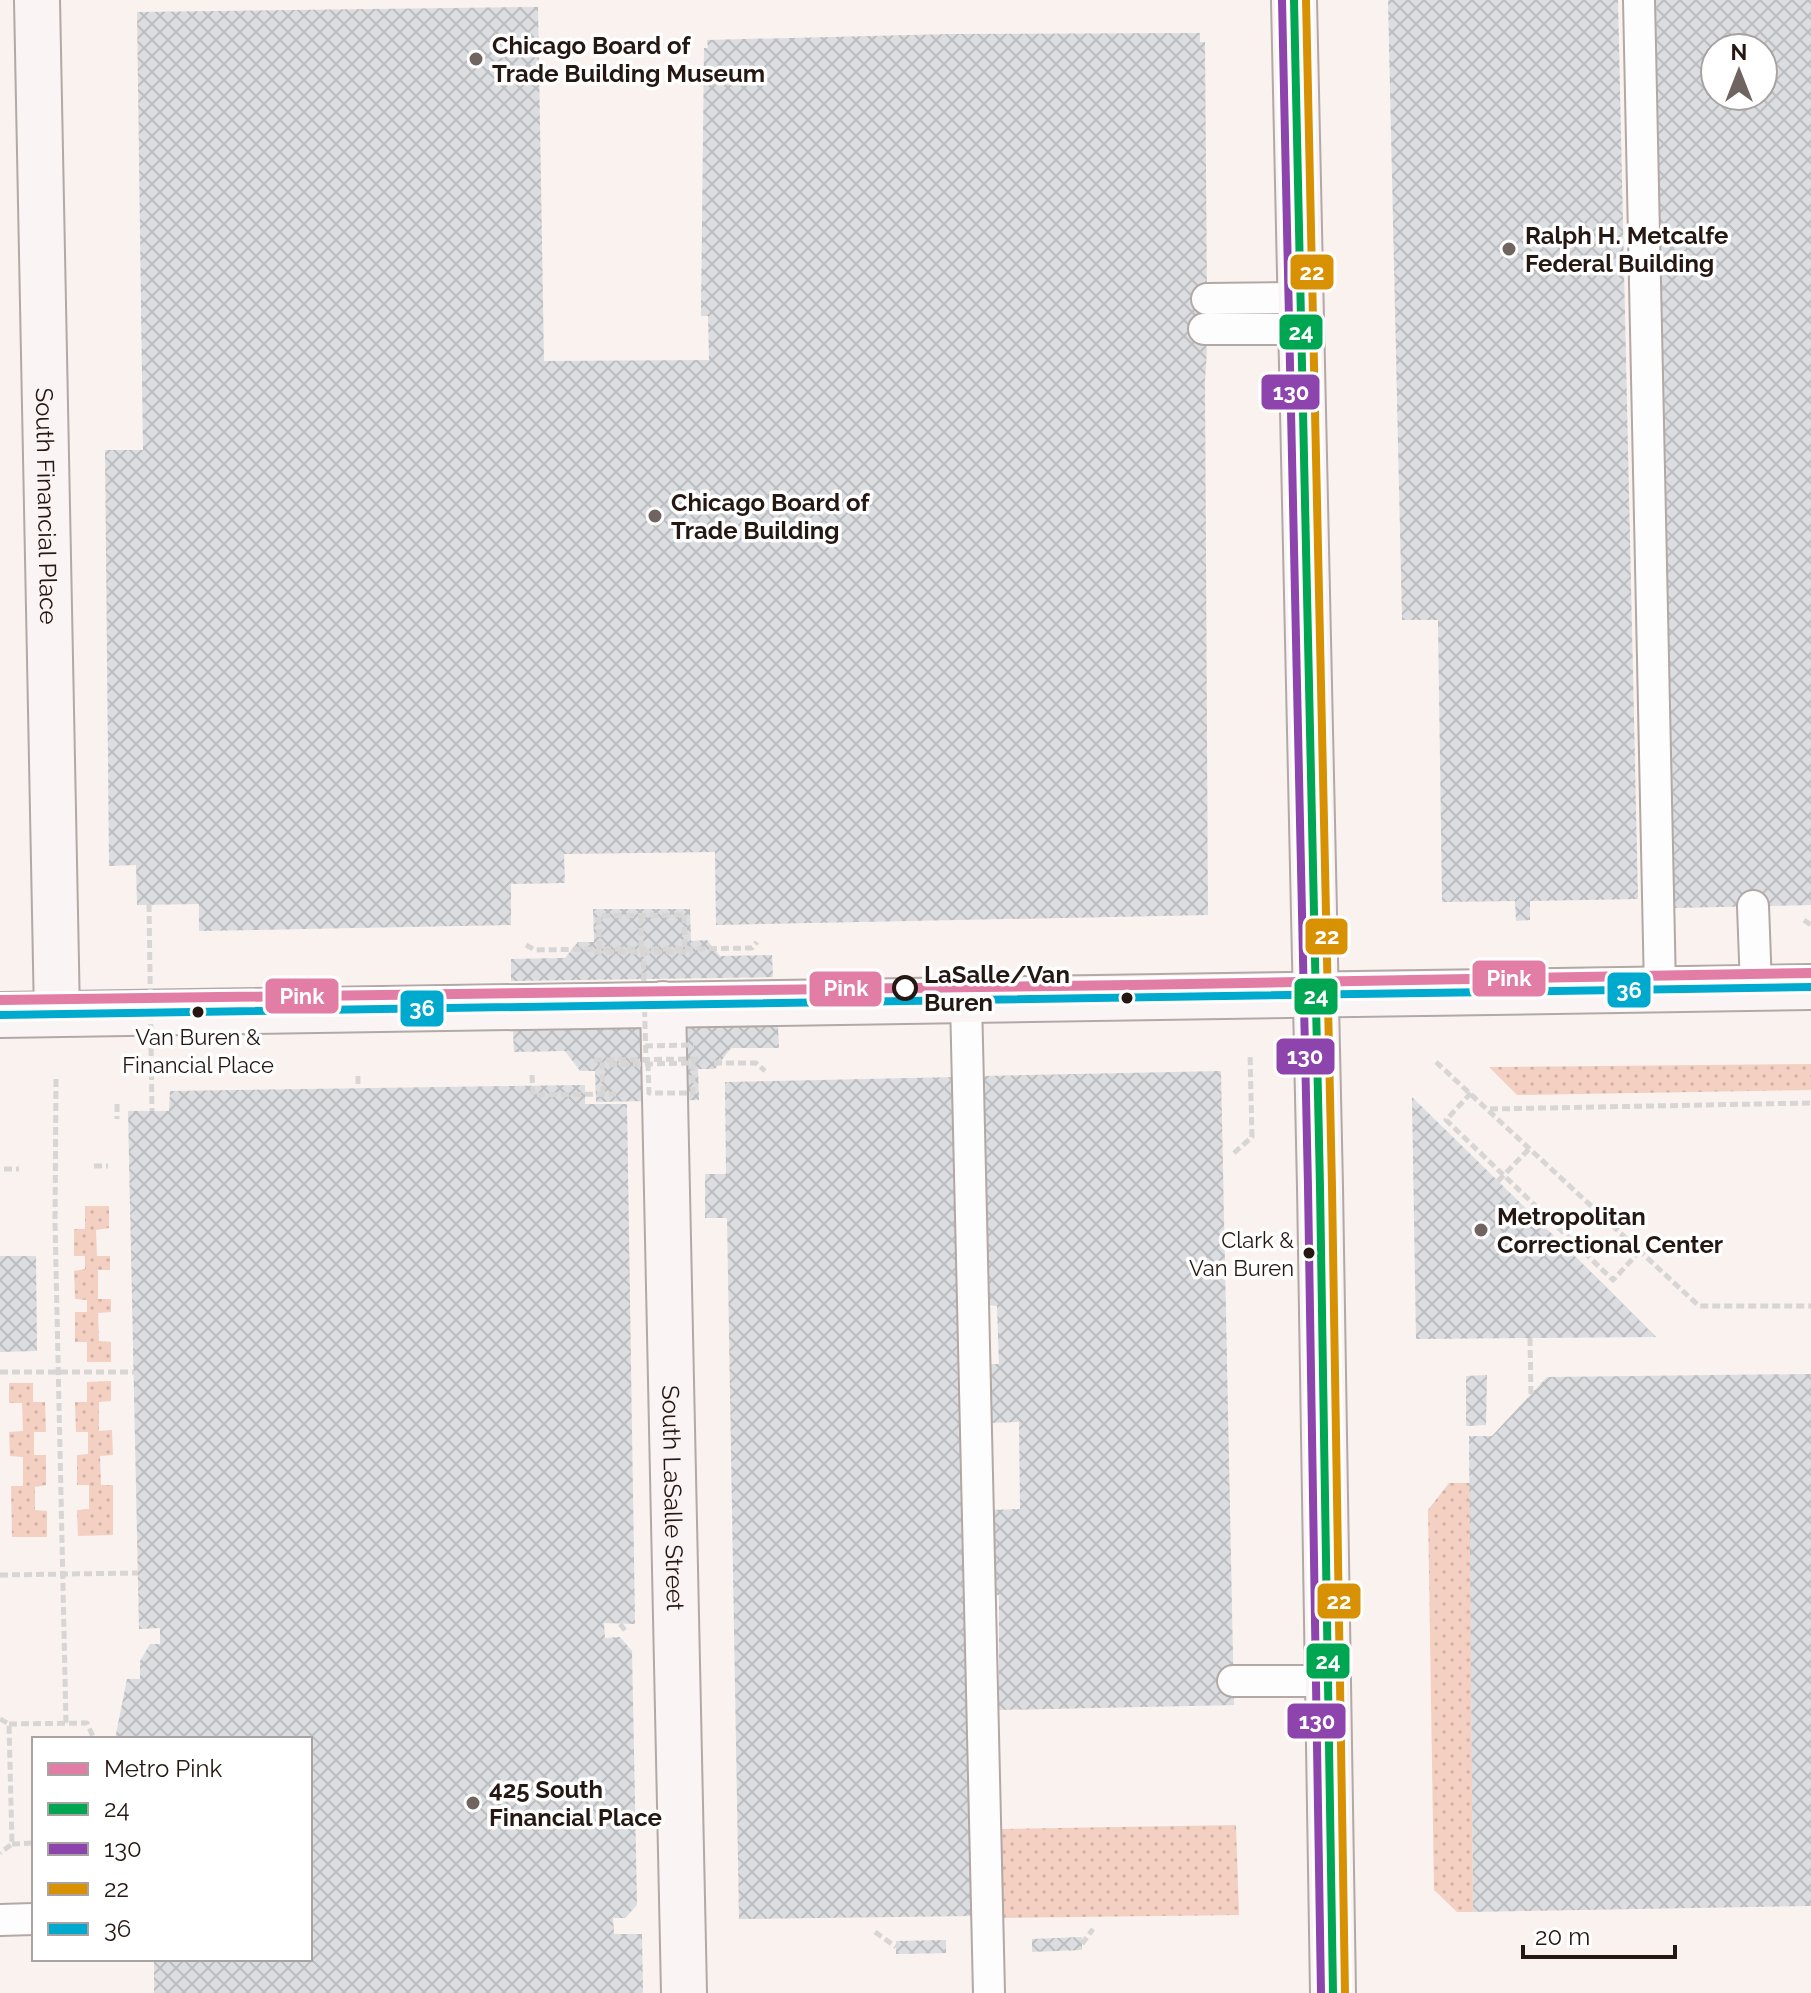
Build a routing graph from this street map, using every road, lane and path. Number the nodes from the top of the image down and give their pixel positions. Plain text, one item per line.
1 (37, 0) edge
2 (1294, 0) edge
3 (1639, 0) edge
4 (1207, 299) dead end
5 (1301, 314) junction
6 (1204, 329) dead end
7 (149, 904) dead end
8 (1753, 906) dead end
9 (641, 916) junction
10 (1804, 920) dead end
11 (1811, 925) edge
12 (757, 942) dead end
13 (526, 945) dead end
14 (597, 950) junction
15 (642, 950) junction
16 (688, 950) junction
17 (1756, 987) junction
18 (1811, 987) edge
19 (1660, 989) junction
20 (1316, 994) junction
21 (966, 1000) junction
22 (663, 1004) junction
23 (57, 1014) junction
24 (0, 1015) edge
25 (694, 1045) dead end
26 (645, 1046) junction
27 (1250, 1054) dead end
28 (594, 1060) dead end
29 (695, 1061) junction
30 (647, 1062) junction
31 (1436, 1062) dead end
32 (765, 1071) dead end
33 (532, 1075) dead end
34 (358, 1076) dead end
35 (56, 1079) dead end
36 (358, 1087) dead end
37 (1471, 1093) junction
38 (1811, 1103) edge
39 (117, 1104) dead end
40 (1489, 1109) junction
41 (152, 1111) dead end
42 (117, 1119) dead end
43 (1530, 1148) junction
44 (1234, 1153) dead end
45 (94, 1166) dead end
46 (108, 1166) dead end
47 (4, 1169) dead end
48 (19, 1169) dead end
49 (1504, 1176) junction
50 (1498, 1181) dead end
51 (1640, 1251) junction
52 (1811, 1306) edge
53 (1530, 1338) dead end
54 (0, 1372) edge
55 (60, 1372) junction
56 (134, 1372) dead end
57 (1531, 1395) dead end
58 (138, 1573) dead end
59 (64, 1574) junction
60 (0, 1575) edge
61 (1233, 1681) dead end
62 (1329, 1681) junction
63 (0, 1719) edge
64 (66, 1723) junction
65 (9, 1724) junction
66 (93, 1737) edge
67 (32, 1843) edge
68 (12, 1844) junction
69 (0, 1853) edge
70 (32, 1919) edge
71 (0, 1920) edge
72 (1093, 1929) dead end
73 (875, 1932) dead end
74 (1082, 1944) dead end
75 (896, 1947) dead end
76 (684, 1993) edge
77 (989, 1993) edge
78 (1333, 1993) edge

1 - 23 main road, South Financial Place
2 - 5 main road
3 - 19 lane
4 - 5 lane
5 - 6 lane
5 - 20 main road
7 - 41 path, bridge
8 - 17 lane
9 - 14 path
9 - 15 path, bridge
9 - 16 path
10 - 11 path
12 - 16 path
13 - 14 path
14 - 15 path, bridge
15 - 16 path, bridge
15 - 26 path, bridge
17 - 18 main road
17 - 19 main road
19 - 20 main road
20 - 21 main road
20 - 62 main road
21 - 22 main road
21 - 77 lane
22 - 23 main road
22 - 76 main road, South LaSalle Street
23 - 24 main road
25 - 26 path, bridge
26 - 30 path, bridge
27 - 44 path
28 - 30 path, bridge
29 - 30 path, bridge
29 - 30 path, bridge
29 - 32 path
30 - 33 path, bridge
31 - 37 path
34 - 36 path
35 - 55 path
37 - 40 path
37 - 49 path
38 - 40 path
39 - 42 path
40 - 43 path
43 - 49 path
43 - 51 path
45 - 46 path
47 - 48 path
49 - 50 path
49 - 51 path
51 - 52 path
53 - 57 path
54 - 55 path
55 - 56 path
55 - 59 path
58 - 59 path
59 - 60 path
59 - 64 path
61 - 62 lane
62 - 78 main road
63 - 65 path
64 - 65 path
64 - 66 path
65 - 68 path
67 - 68 path
68 - 69 path
70 - 71 lane
72 - 74 path
73 - 75 path

